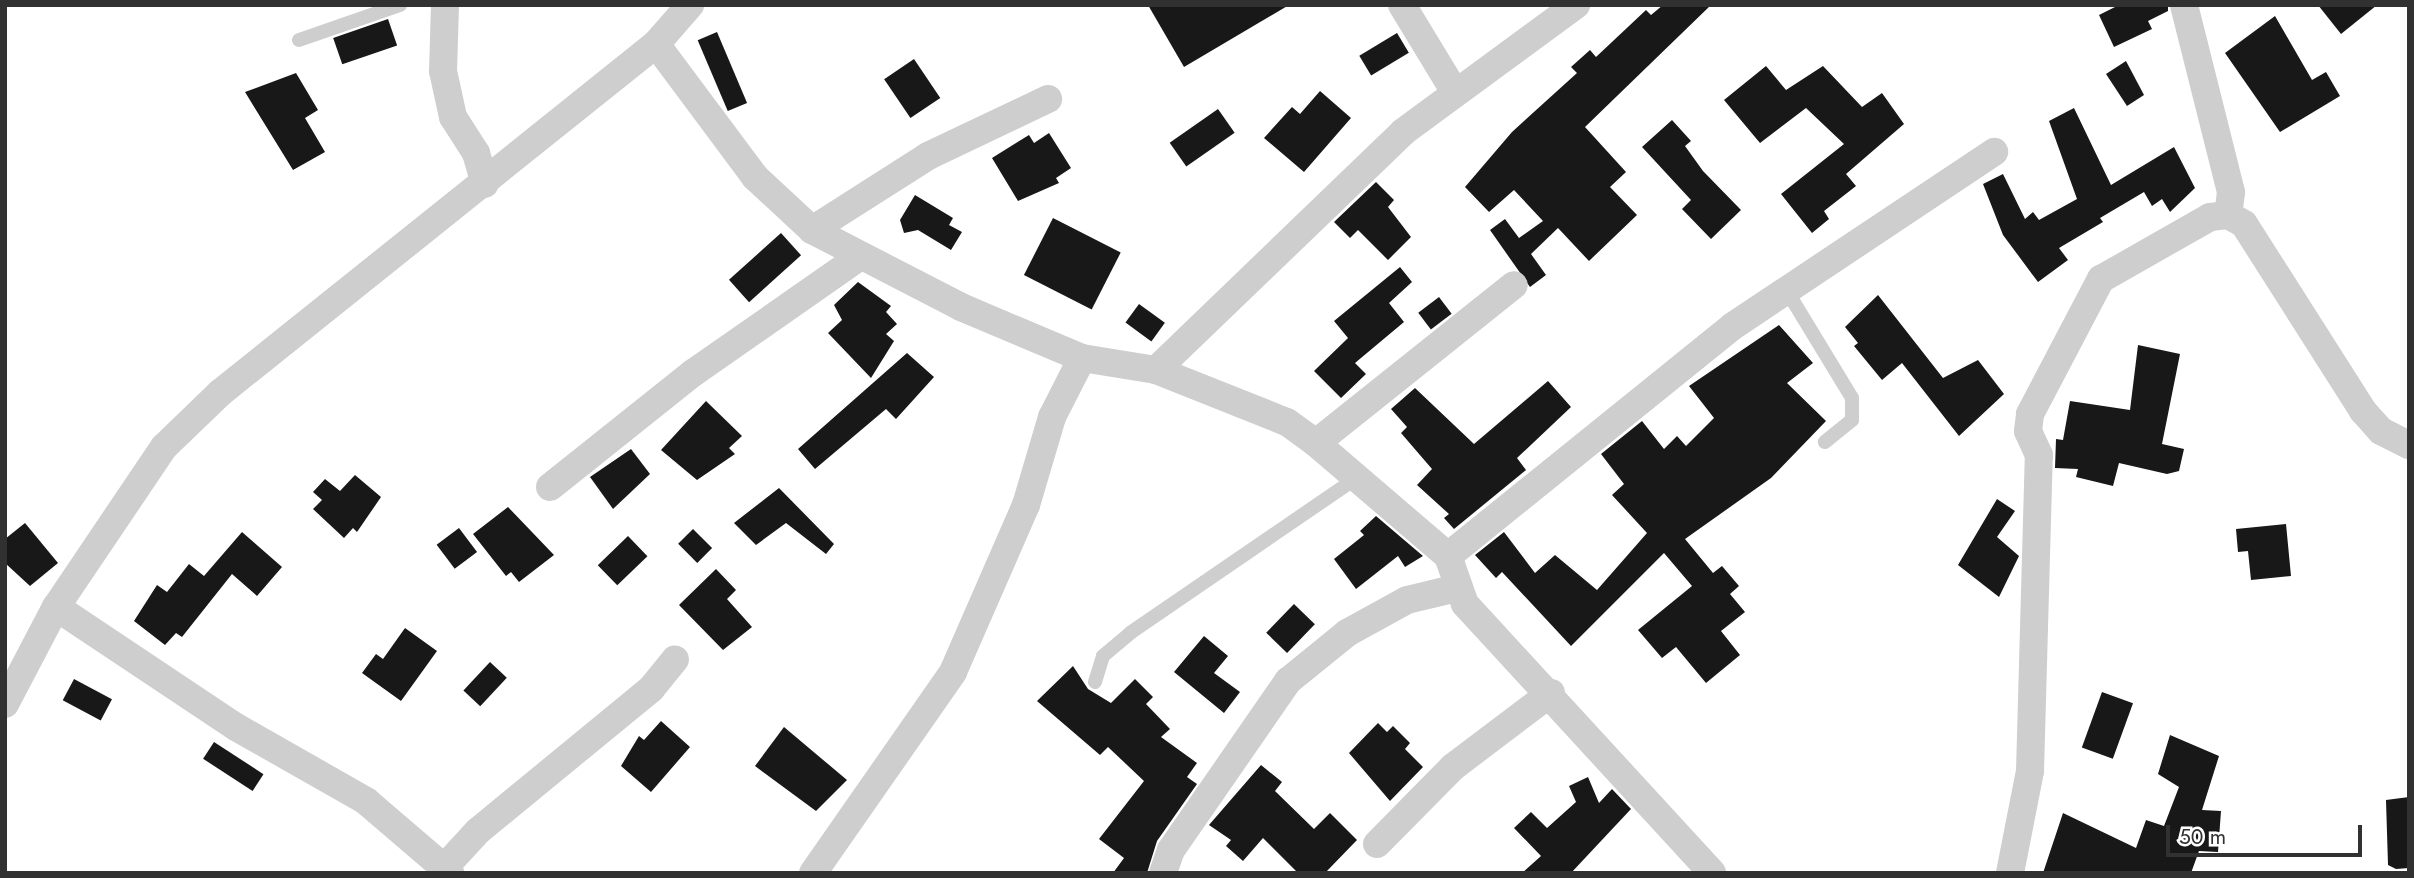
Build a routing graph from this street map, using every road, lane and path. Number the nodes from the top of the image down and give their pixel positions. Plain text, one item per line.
1 (400, 5) edge
2 (445, 5) edge
3 (690, 5) edge
4 (1402, 5) edge
5 (1576, 5) edge
6 (2185, 5) edge
7 (299, 40) dead end
8 (656, 44) junction
9 (1455, 92) junction
10 (1048, 100) dead end
11 (1994, 152) dead end
12 (485, 184) junction
13 (2228, 215) junction
14 (813, 230) junction
15 (859, 257) junction
16 (1514, 285) dead end
17 (1787, 291) junction
18 (1082, 358) junction
19 (1156, 370) junction
20 (1825, 442) dead end
21 (1316, 443) junction
22 (2409, 444) edge
23 (1356, 478) junction
24 (550, 487) dead end
25 (1448, 556) junction
26 (1457, 588) junction
27 (56, 607) junction
28 (675, 659) dead end
29 (1096, 682) dead end
30 (1552, 693) junction
31 (5, 704) edge
32 (1377, 844) dead end
33 (447, 871) edge
34 (813, 873) edge
35 (1163, 873) edge
36 (1712, 873) edge
37 (2010, 873) edge

1 - 7 lane
2 - 12 street
3 - 8 street
4 - 9 street
5 - 9 street
6 - 13 street
8 - 12 street
8 - 14 street
9 - 19 street
10 - 14 street
11 - 17 street
12 - 27 street
13 - 22 street
13 - 37 street
14 - 15 street
15 - 18 street
15 - 24 street
16 - 21 street
17 - 20 lane
17 - 25 street
18 - 19 street
18 - 34 street
19 - 21 street
21 - 23 street
23 - 25 street
23 - 29 lane
25 - 26 street
26 - 30 street
26 - 35 street
27 - 31 street
27 - 33 street
28 - 33 street
30 - 32 street
30 - 36 street

